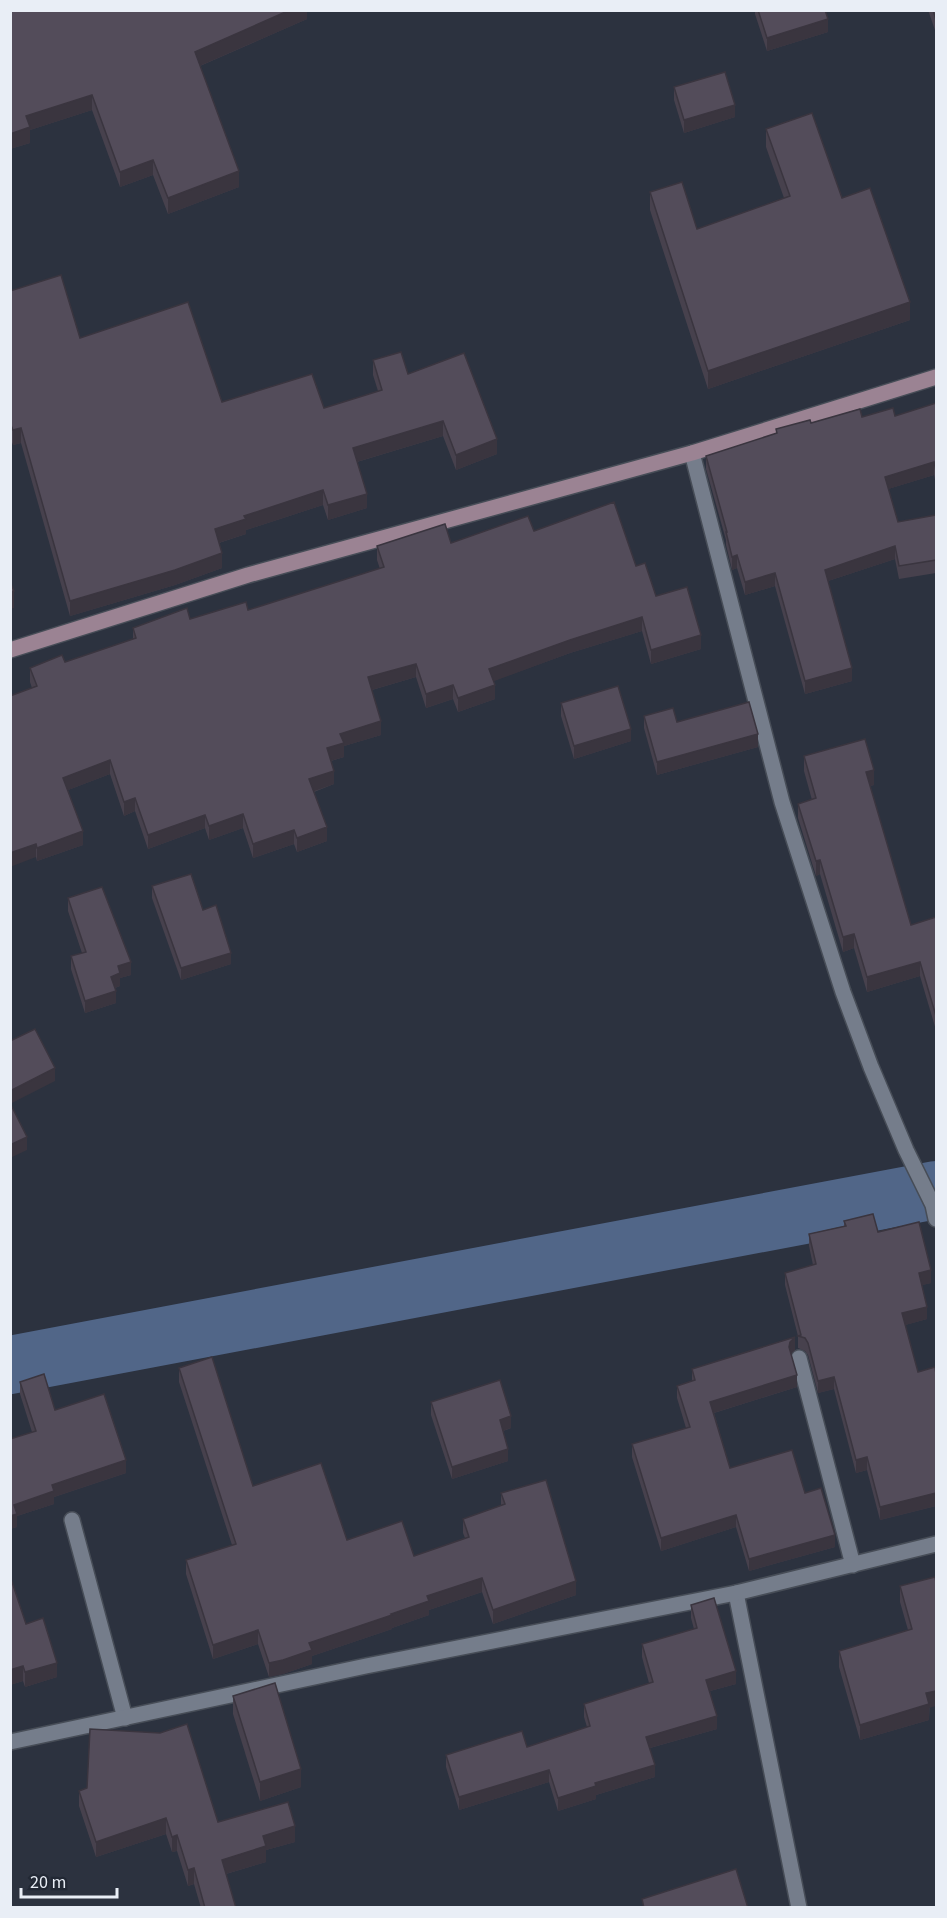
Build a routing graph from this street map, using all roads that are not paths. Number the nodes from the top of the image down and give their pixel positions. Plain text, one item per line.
1 (936, 377) edge
2 (692, 453) junction
3 (10, 650) edge
4 (935, 1212) edge
5 (799, 1358) dead end
6 (72, 1520) dead end
7 (936, 1544) edge
8 (853, 1565) junction
9 (736, 1593) junction
10 (125, 1718) junction
11 (10, 1742) edge
12 (800, 1908) edge

1 - 2 street
2 - 3 street
2 - 4 street
5 - 8 street
6 - 10 street
7 - 8 street
8 - 9 street
9 - 10 street
9 - 12 street
10 - 11 street

